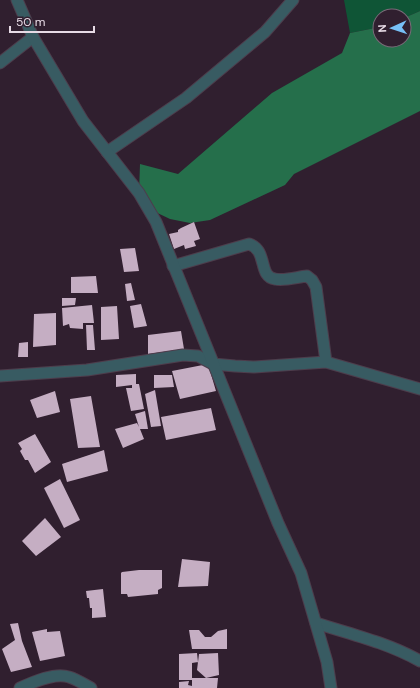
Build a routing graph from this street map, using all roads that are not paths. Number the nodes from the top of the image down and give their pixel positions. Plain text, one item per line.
1 (17, 0) edge
2 (293, 0) edge
3 (33, 37) junction
4 (0, 63) edge
5 (107, 152) junction
6 (173, 266) junction
7 (326, 362) junction
8 (213, 364) junction
9 (0, 376) edge
10 (420, 389) edge
11 (316, 623) junction
12 (420, 661) edge
13 (20, 688) edge
14 (91, 688) edge
15 (331, 688) edge

1 - 3 street
2 - 5 street
3 - 4 street
3 - 5 street
5 - 6 street
6 - 7 street
6 - 8 street
7 - 8 street
7 - 10 street
8 - 9 street
8 - 11 street
11 - 12 street
11 - 15 street
13 - 14 street

